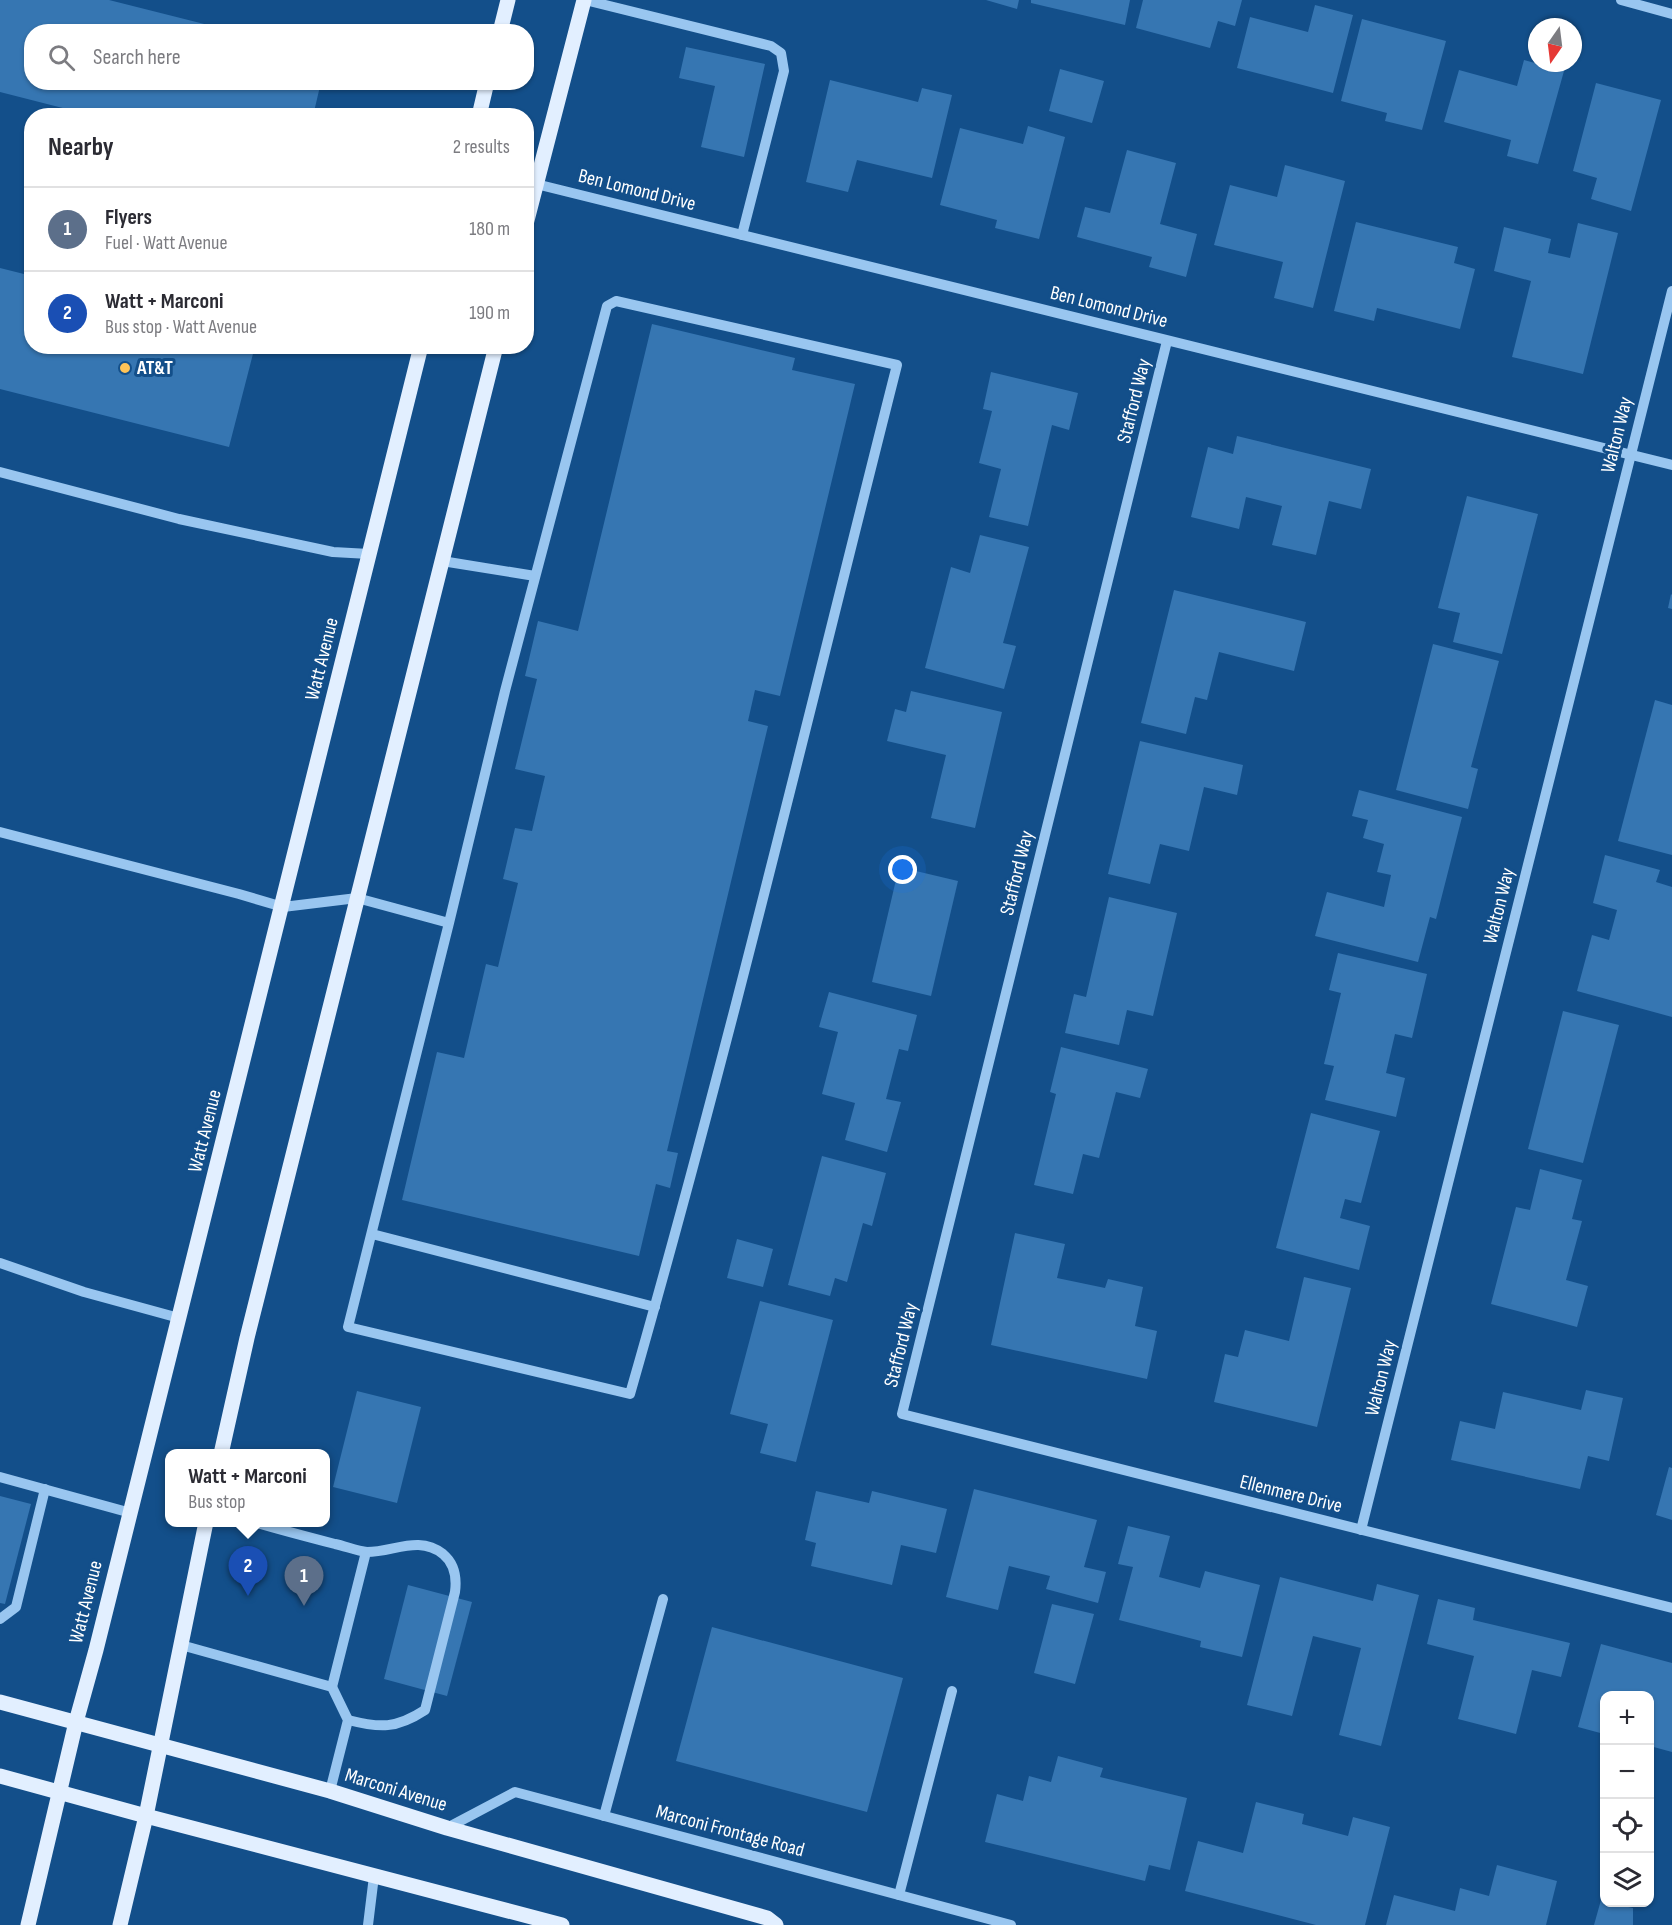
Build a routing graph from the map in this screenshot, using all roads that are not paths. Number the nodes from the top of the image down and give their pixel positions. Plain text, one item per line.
1 (508, 0) edge
2 (584, 0) edge
3 (1621, 0) edge
4 (1672, 14) edge
5 (502, 24) edge
6 (485, 90) edge
7 (481, 108) edge
8 (536, 184) junction
9 (534, 192) edge
10 (742, 235) junction
11 (1672, 291) edge
12 (1167, 341) junction
13 (419, 354) edge
14 (494, 354) edge
15 (1631, 455) junction
16 (1672, 465) edge
17 (0, 472) edge
18 (369, 555) junction
19 (442, 561) junction
20 (535, 576) junction
21 (0, 832) edge
22 (357, 898) junction
23 (283, 907) junction
24 (449, 923) junction
25 (372, 1234) junction
26 (0, 1263) edge
27 (655, 1307) junction
28 (179, 1318) junction
29 (902, 1414) joint
30 (222, 1449) edge
31 (0, 1478) edge
32 (45, 1490) junction
33 (131, 1513) junction
34 (205, 1527) edge
35 (273, 1527) edge
36 (1361, 1530) junction
37 (366, 1552) junction
38 (663, 1599) dead end
39 (1672, 1608) edge
40 (0, 1618) edge
41 (181, 1645) junction
42 (332, 1687) junction
43 (952, 1690) dead end
44 (0, 1702) edge
45 (348, 1720) junction
46 (76, 1722) junction
47 (159, 1746) junction
48 (0, 1776) edge
49 (330, 1791) junction
50 (60, 1793) junction
51 (146, 1816) junction
52 (604, 1816) junction
53 (447, 1828) junction
54 (374, 1876) junction
55 (899, 1895) junction
56 (28, 1925) edge
57 (120, 1925) edge
58 (368, 1925) edge
59 (562, 1925) edge
60 (777, 1925) edge
61 (1011, 1925) edge

1 - 5 main road
2 - 8 main road
2 - 10 street
3 - 4 street
6 - 7 main road
8 - 9 main road
8 - 10 street, Ben Lomond Drive
10 - 12 street, Ben Lomond Drive
11 - 15 street, Walton Way
12 - 15 street, Ben Lomond Drive
12 - 29 street, Stafford Way
13 - 18 main road, Watt Avenue
14 - 19 main road
15 - 16 street, Ben Lomond Drive
15 - 36 street, Walton Way
17 - 18 street
18 - 23 main road, Watt Avenue
19 - 20 street
19 - 22 main road
20 - 24 street
20 - 27 street
21 - 23 street
22 - 23 street
22 - 24 street
22 - 30 main road
23 - 28 main road, Watt Avenue
24 - 25 street
25 - 27 street
25 - 27 street
26 - 28 street
28 - 33 main road, Watt Avenue
29 - 36 street, Ellenmere Drive
31 - 32 street
32 - 33 street
32 - 40 street
33 - 46 main road, Watt Avenue
34 - 41 main road
35 - 37 street
36 - 39 street, Ellenmere Drive
37 - 42 street
37 - 45 street
38 - 52 street
41 - 42 street
41 - 47 main road
42 - 45 street
43 - 55 street
44 - 46 main road, Marconi Avenue
45 - 49 street
46 - 47 main road, Marconi Avenue
46 - 50 main road, Watt Avenue
47 - 49 main road, Marconi Avenue
47 - 51 main road
48 - 50 main road
49 - 53 main road, Marconi Avenue
50 - 51 main road
50 - 56 main road, Watt Avenue
51 - 54 main road
51 - 57 main road
52 - 53 street, Marconi Frontage Road
52 - 55 street, Marconi Frontage Road
53 - 60 main road, Marconi Avenue
54 - 58 street
54 - 59 main road
55 - 61 street, Marconi Frontage Road

